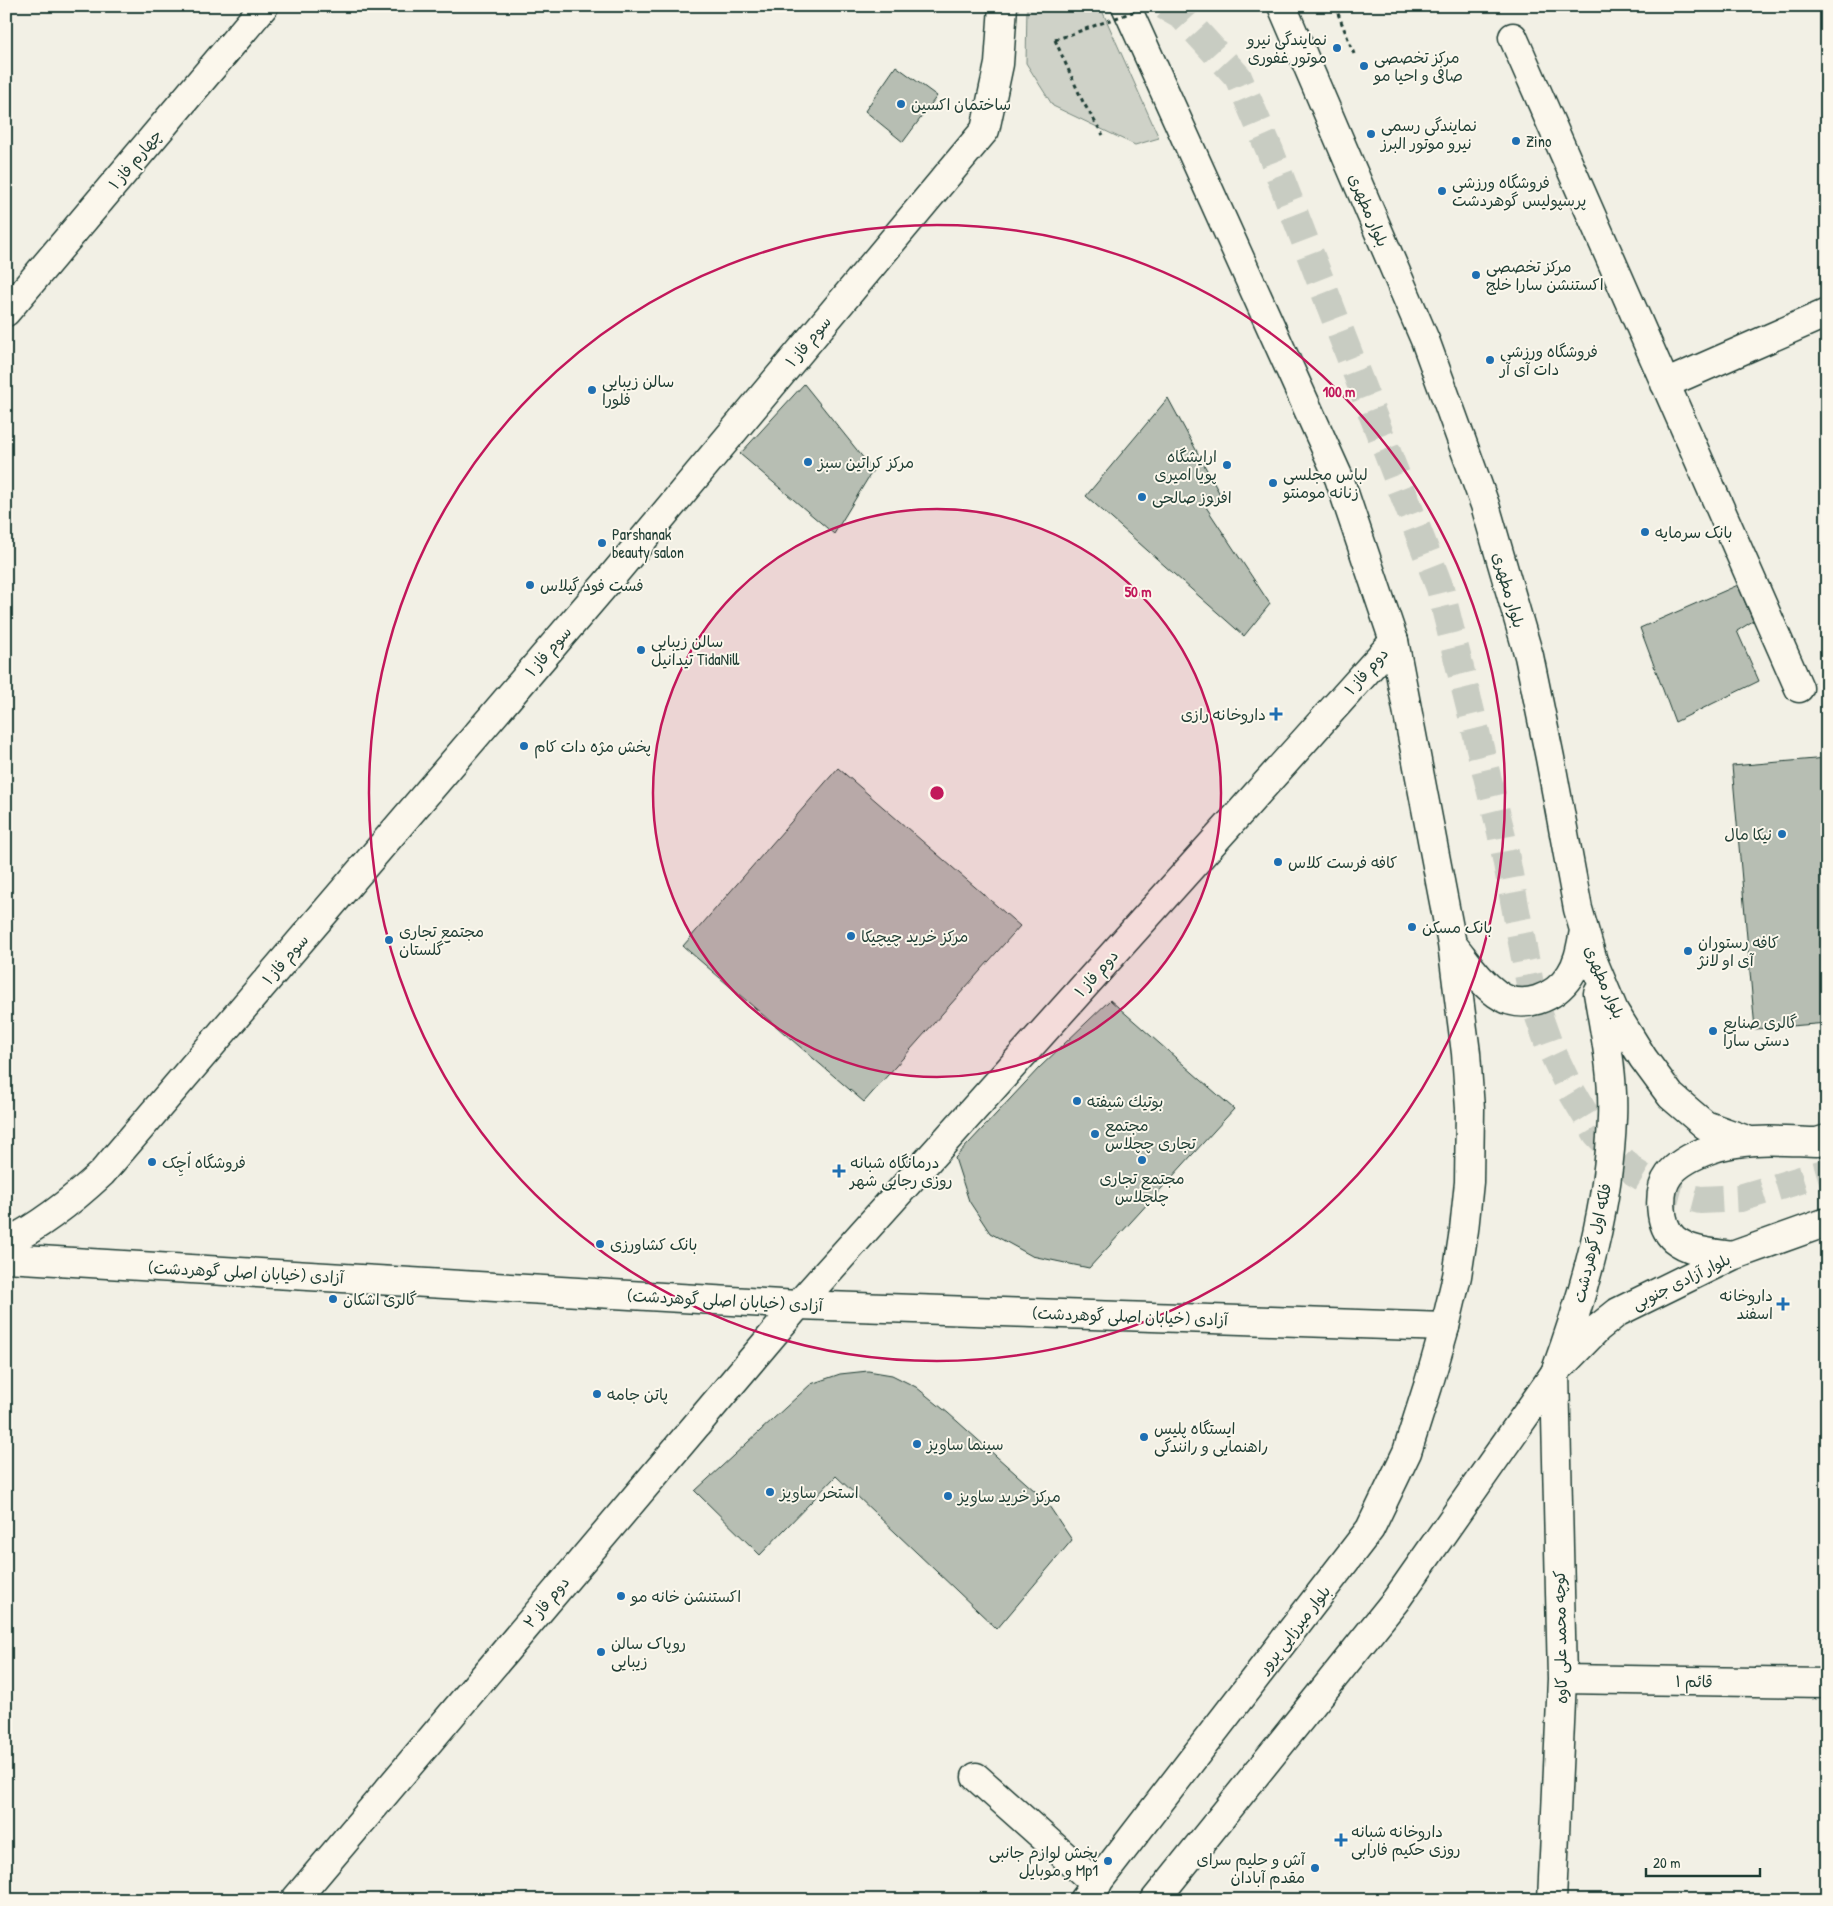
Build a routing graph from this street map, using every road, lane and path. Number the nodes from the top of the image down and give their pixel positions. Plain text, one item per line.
1 (264, 6) edge
2 (1003, 6) edge
3 (1126, 6) edge
4 (1149, 6) edge
5 (1282, 6) edge
6 (1335, 6) edge
7 (1513, 37) dead end
8 (1354, 54) dead end
9 (1103, 135) dead end
10 (6, 312) edge
11 (1827, 313) edge
12 (1666, 384) junction
13 (1394, 641) junction
14 (1799, 688) dead end
15 (1584, 930) junction
16 (1452, 944) junction
17 (1593, 960) junction
18 (1827, 1139) edge
19 (1747, 1140) junction
20 (1827, 1222) edge
21 (6, 1243) edge
22 (1732, 1256) junction
23 (6, 1258) edge
24 (798, 1305) junction
25 (1445, 1327) junction
26 (1555, 1373) junction
27 (1562, 1679) junction
28 (1827, 1682) edge
29 (976, 1777) dead end
30 (1090, 1892) edge
31 (295, 1900) edge
32 (1155, 1900) edge
33 (1552, 1900) edge

1 - 10 main road, چهارم فاز ۱
2 - 21 main road, سوم فاز ۱
3 - 13 main road
4 - 9 path, bridge
5 - 15 main road, بلوار مطهری
6 - 8 path
7 - 12 main road
11 - 12 main road
12 - 14 main road
13 - 16 main road
13 - 24 main road, دوم فاز ۱
15 - 16 main road
15 - 17 main road, بلوار مطهری
16 - 25 main road
17 - 19 main road, بلوار مطهری
17 - 26 main road, فلکه اول گوهردشت
18 - 19 main road
19 - 22 main road
20 - 22 main road, بلوار آزادی جنوبی
22 - 26 main road, بلوار آزادی جنوبی
23 - 24 main road, آزادی (خیابان اصلی گوهردشت)
24 - 25 main road, آزادی (خیابان اصلی گوهردشت)
24 - 31 main road, دوم فاز ۲
25 - 30 main road, بلوار میرزایی پرور
26 - 27 main road, کوچه محمد علی کاوه
26 - 32 main road
27 - 28 main road, قائم ۱
27 - 33 main road, کوچه محمد علی کاوه
29 - 30 main road

